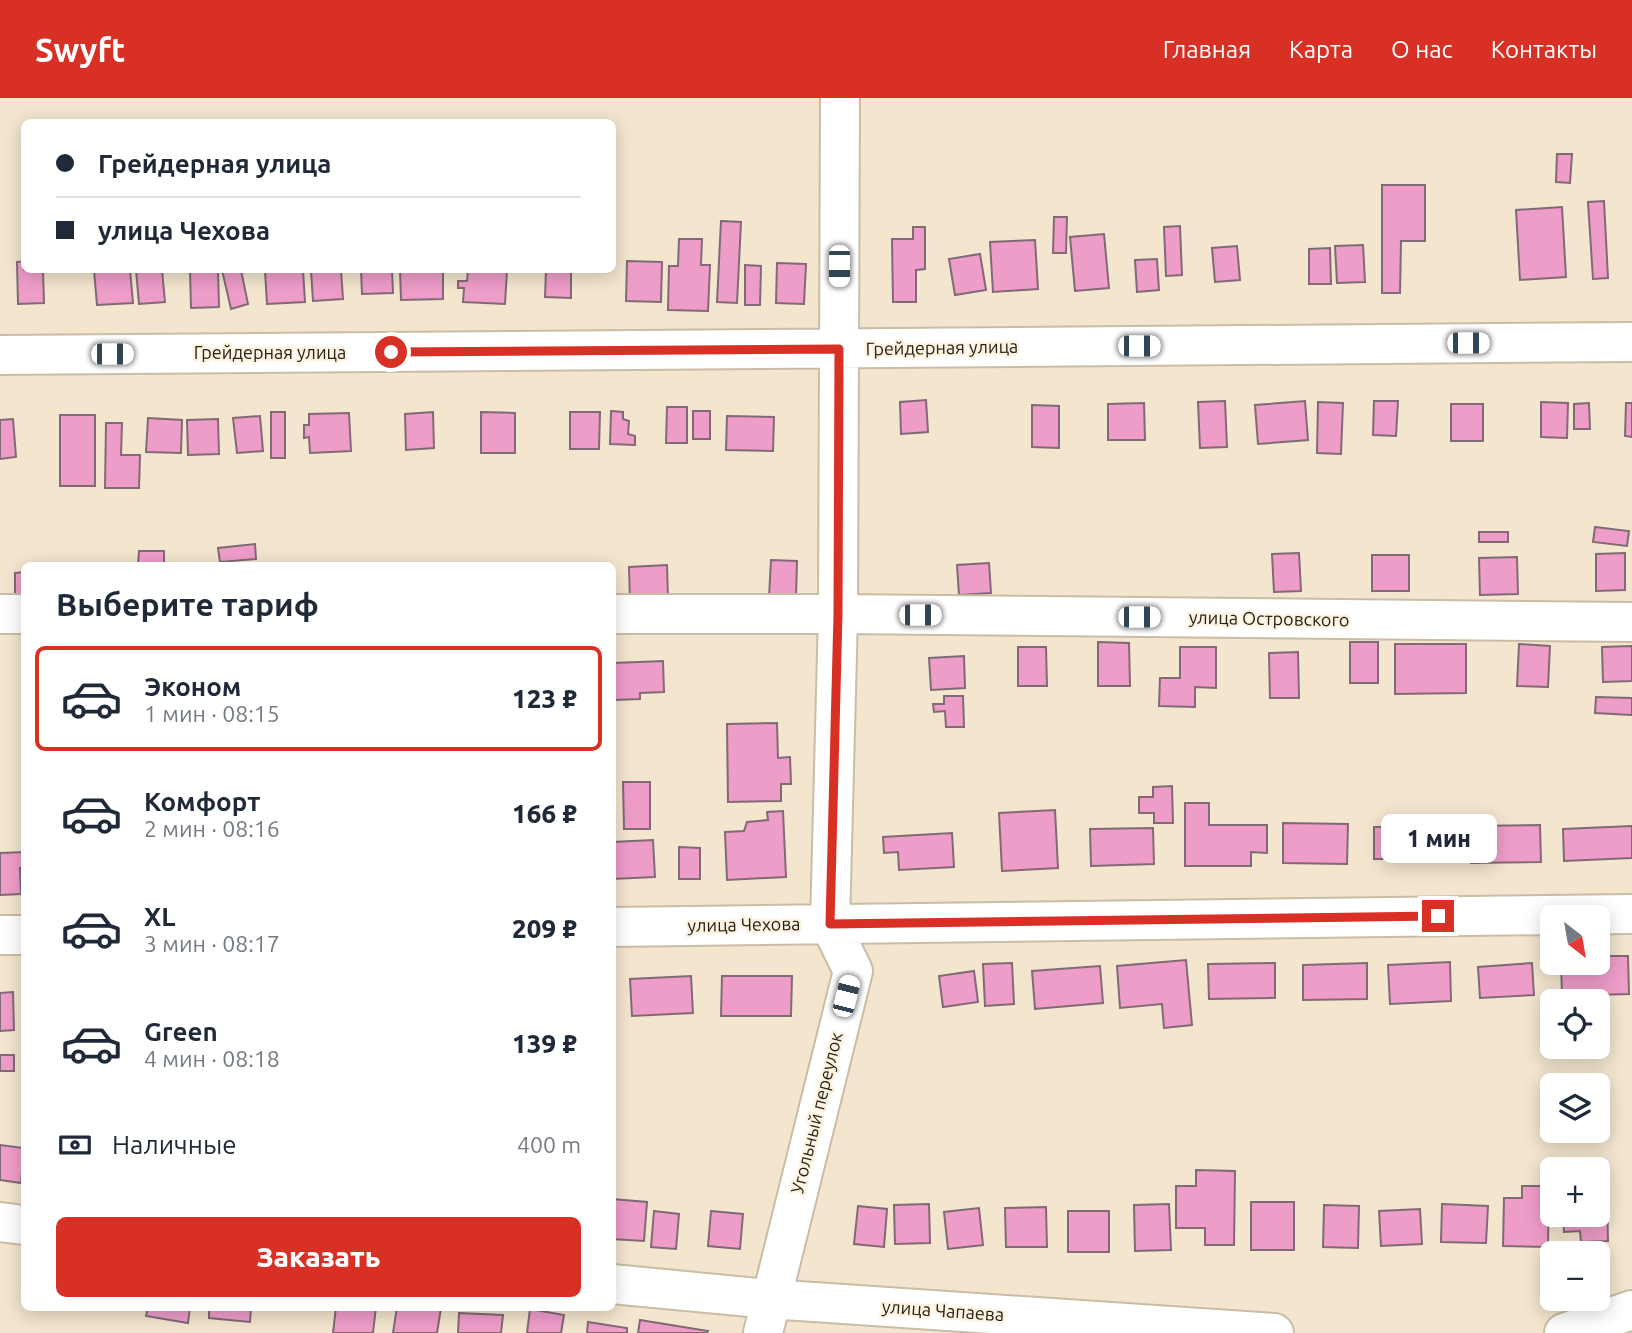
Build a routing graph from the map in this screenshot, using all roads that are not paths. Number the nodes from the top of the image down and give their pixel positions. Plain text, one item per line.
1 (840, 98) edge
2 (1632, 342) edge
3 (839, 349) junction
4 (0, 355) edge
5 (0, 614) edge
6 (21, 614) edge
7 (616, 614) edge
8 (838, 614) junction
9 (1632, 622) edge
10 (1632, 914) edge
11 (830, 924) junction
12 (616, 927) edge
13 (0, 935) edge
14 (21, 935) edge
15 (0, 1222) edge
16 (21, 1224) edge
17 (616, 1285) edge
18 (1632, 1310) edge
19 (766, 1316) edge
20 (1274, 1333) edge
21 (1564, 1333) edge

1 - 3 street, Угольный переулок
2 - 3 street, Грейдерная улица
3 - 4 street, Грейдерная улица
3 - 8 street, Угольный переулок
5 - 6 street
7 - 8 street, улица Островского
8 - 9 street, улица Островского
8 - 11 street, Угольный переулок
10 - 11 street, улица Чехова
11 - 12 street, улица Чехова
11 - 19 street, Угольный переулок
13 - 14 street
15 - 16 street
17 - 19 street, улица Чапаева
18 - 21 street
19 - 20 street, улица Чапаева

